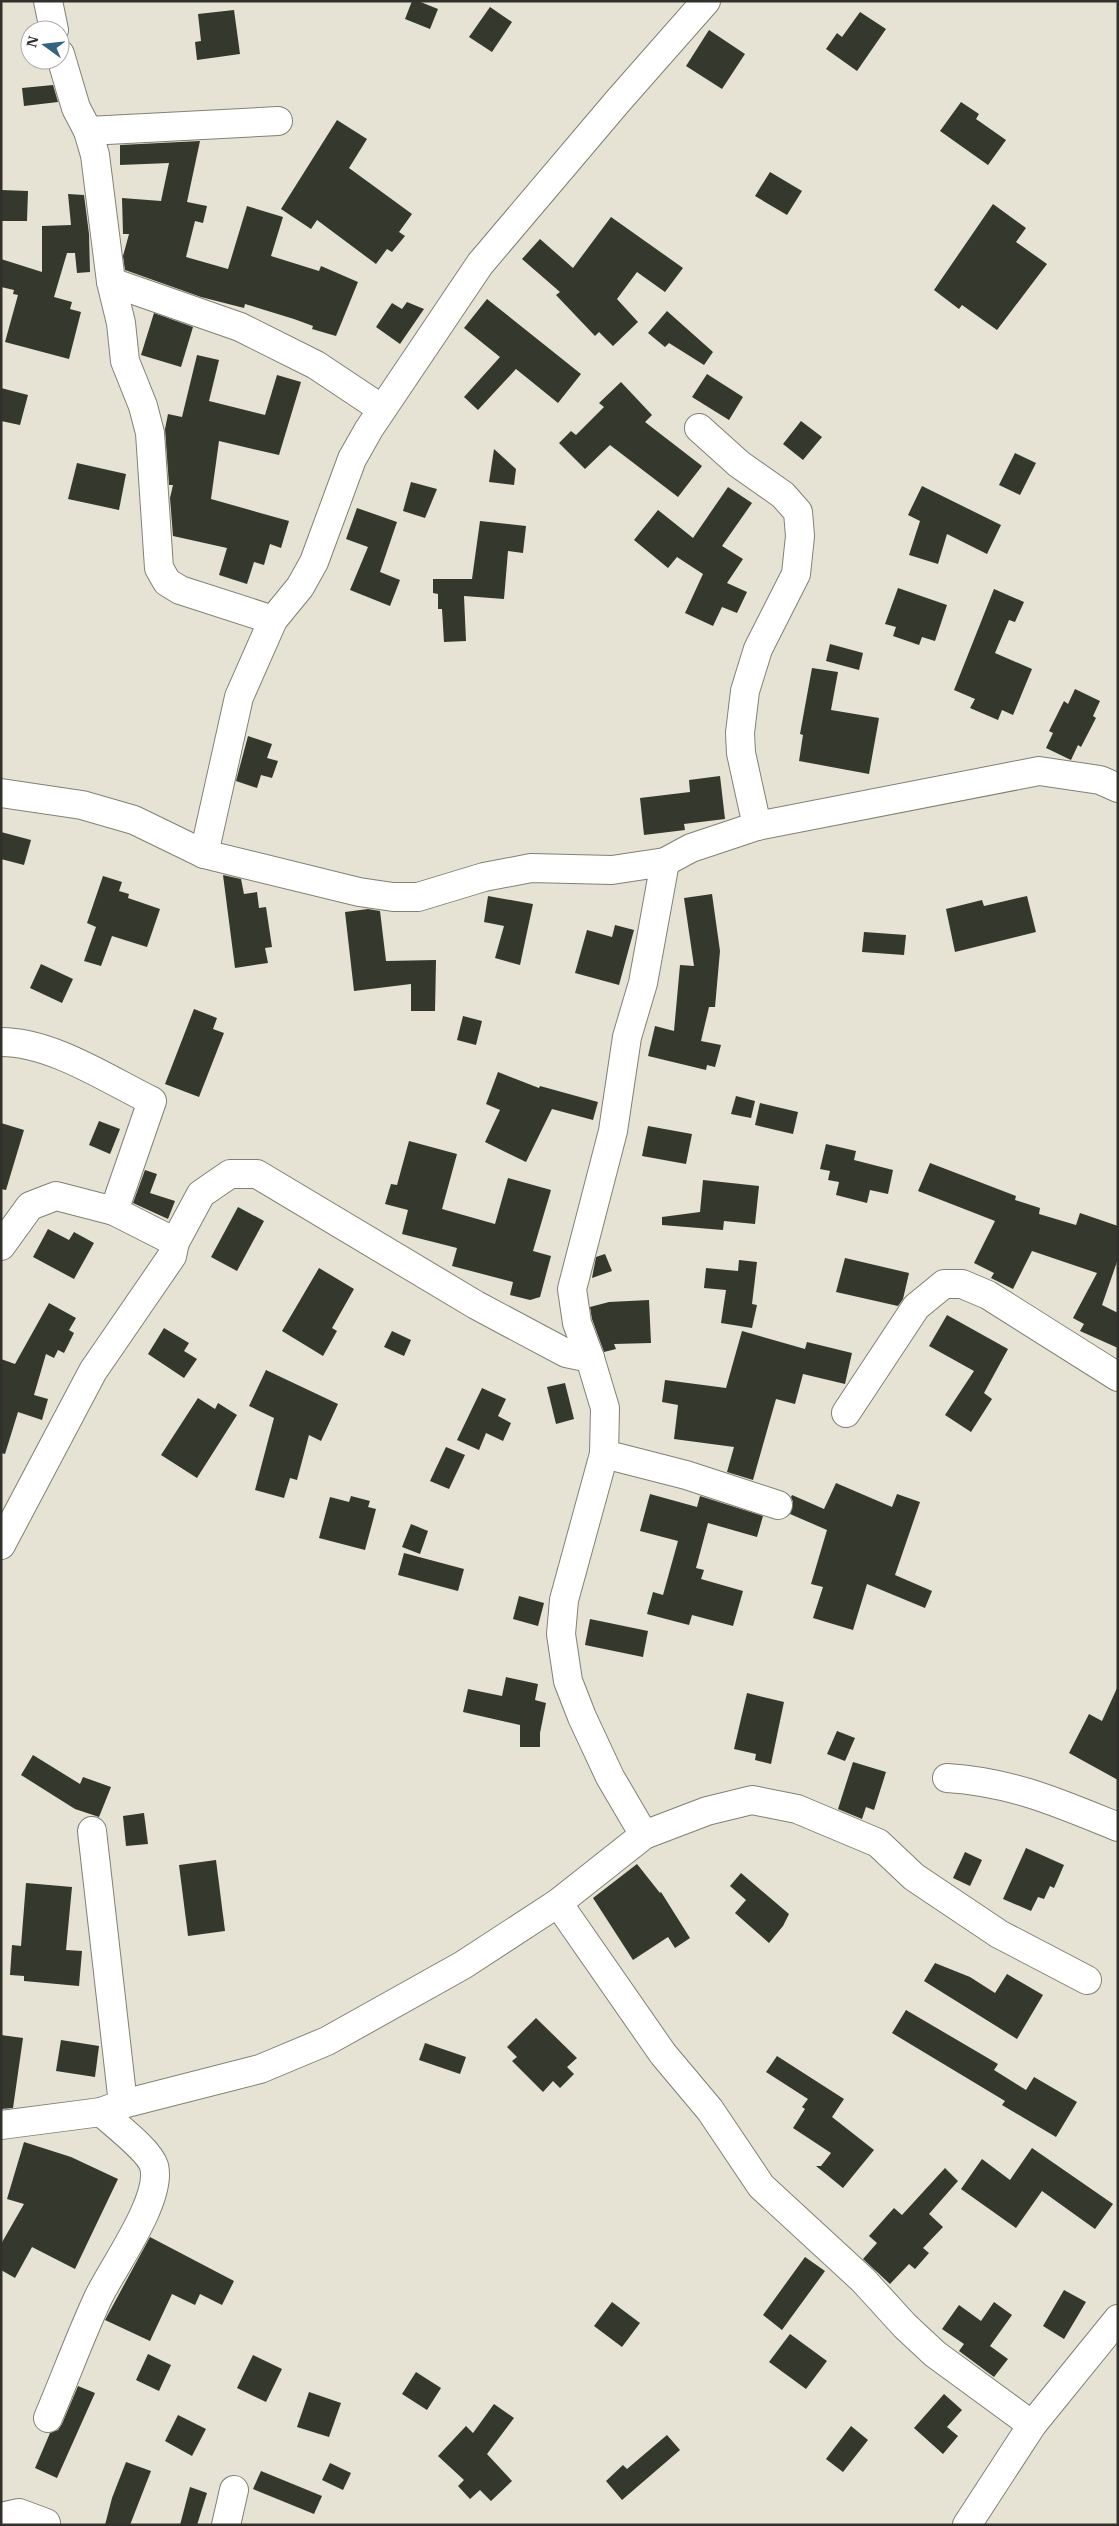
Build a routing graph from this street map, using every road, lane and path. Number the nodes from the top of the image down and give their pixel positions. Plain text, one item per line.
1 (48, 1) edge
2 (706, 1) edge
3 (52, 20) edge
4 (65, 70) edge
5 (278, 121) dead end
6 (88, 132) junction
7 (111, 282) junction
8 (382, 409) junction
9 (699, 428) dead end
10 (273, 620) junction
11 (1118, 788) edge
12 (1, 793) edge
13 (757, 826) junction
14 (204, 854) junction
15 (664, 862) junction
16 (1, 1042) edge
17 (114, 1211) junction
18 (175, 1242) junction
19 (1, 1246) edge
20 (590, 1358) junction
21 (1118, 1377) edge
22 (846, 1413) dead end
23 (604, 1454) junction
24 (778, 1505) dead end
25 (1, 1545) edge
26 (948, 1778) dead end
27 (1118, 1827) edge
28 (92, 1831) dead end
29 (644, 1834) junction
30 (558, 1903) junction
31 (1087, 1980) dead end
32 (112, 2108) junction
33 (1, 2125) edge
34 (1118, 2319) edge
35 (48, 2418) dead end
36 (1032, 2425) junction
37 (234, 2490) dead end
38 (1, 2517) edge
39 (46, 2523) dead end
40 (226, 2525) edge
41 (967, 2525) edge

1 - 3 street
2 - 8 street
4 - 6 street
5 - 6 street
6 - 7 street
7 - 8 street
7 - 10 street
8 - 10 street
9 - 13 street
10 - 14 street
11 - 13 street
12 - 14 street
13 - 15 street
14 - 15 street
15 - 20 street
16 - 17 street
17 - 18 street
17 - 19 street
18 - 20 street
18 - 25 street
20 - 23 street
21 - 22 street
23 - 24 street
23 - 29 street
26 - 27 street
28 - 32 street
29 - 30 street
29 - 31 street
30 - 32 street
30 - 36 street
32 - 33 street
32 - 35 street
34 - 36 street
36 - 41 street
37 - 40 street
38 - 39 street

